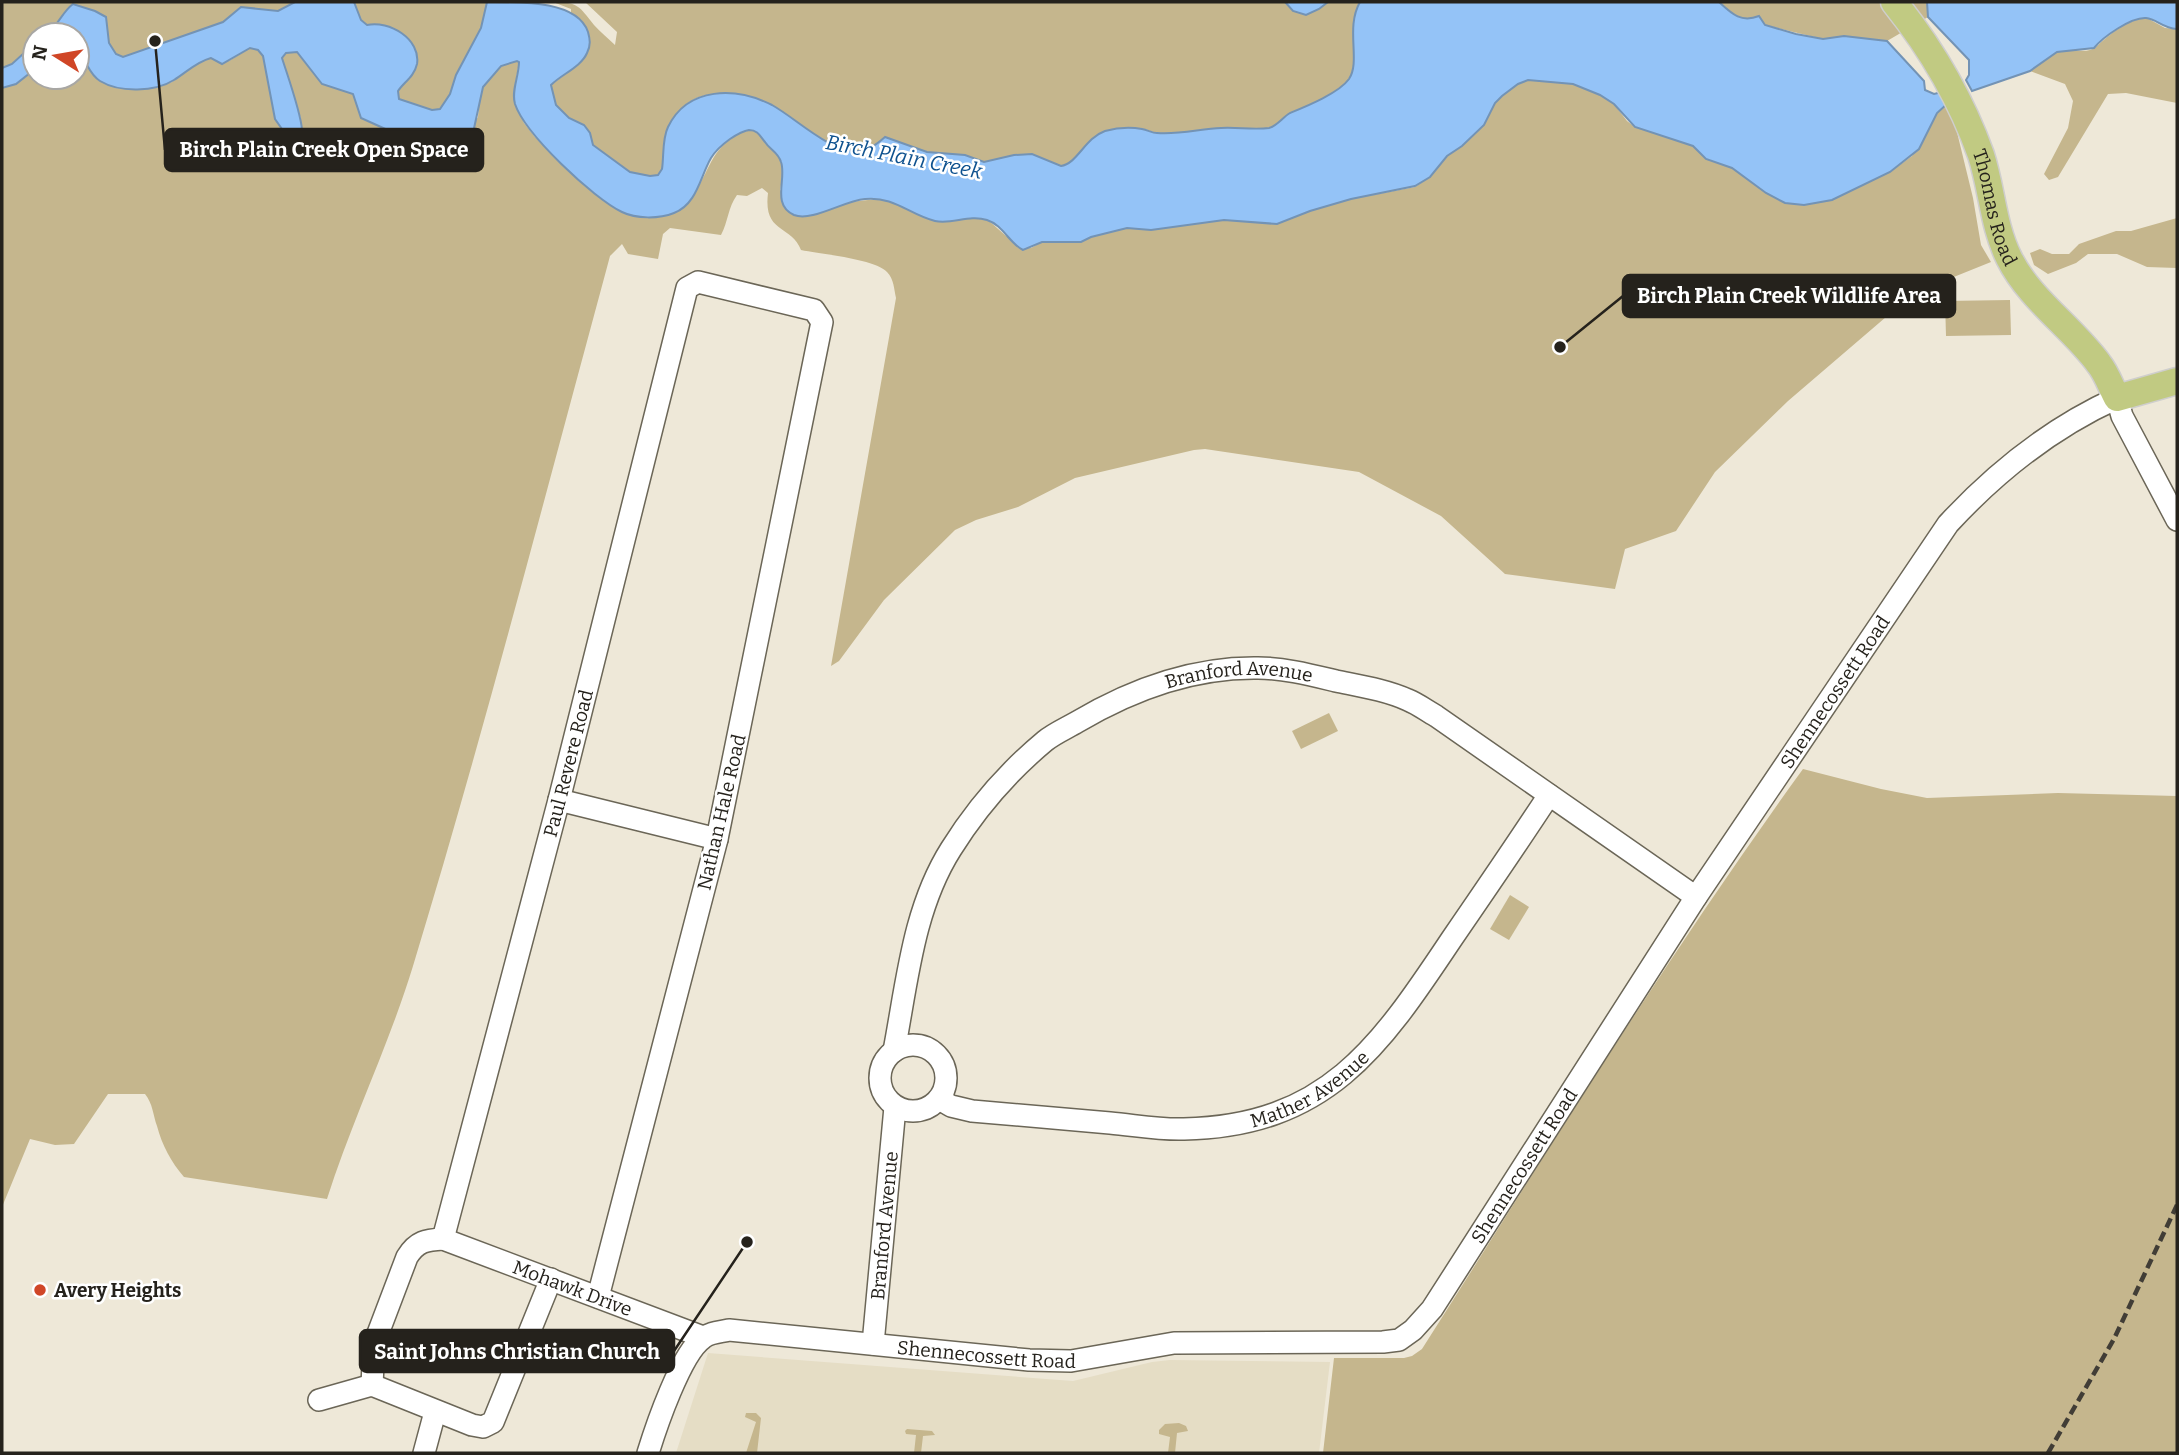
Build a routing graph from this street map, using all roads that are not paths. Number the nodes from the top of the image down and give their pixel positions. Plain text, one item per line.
1 (1894, 2) edge
2 (822, 322) joint
3 (2177, 381) edge
4 (2117, 398) junction
5 (2177, 520) edge
6 (1549, 795) junction
7 (559, 800) junction
8 (717, 839) junction
9 (1696, 897) junction
10 (902, 1011) junction
11 (916, 1045) junction
12 (894, 1052) junction
13 (939, 1099) junction
14 (895, 1107) junction
15 (443, 1239) junction
16 (551, 1279) junction
17 (598, 1297) junction
18 (703, 1337) junction
19 (873, 1345) junction
20 (372, 1385) junction
21 (319, 1400) dead end
22 (435, 1412) junction
23 (424, 1453) edge
24 (648, 1453) edge

1 - 4 main road, Thomas Road
2 - 7 street, Paul Revere Road
2 - 8 street, Nathan Hale Road
3 - 4 main road, Shennecossett Road
4 - 5 street
4 - 9 street, Shennecossett Road
6 - 9 street, Branford Avenue
6 - 10 street, Branford Avenue
6 - 13 street, Mather Avenue
7 - 8 street
7 - 15 street, Paul Revere Road
8 - 17 street, Nathan Hale Road
9 - 19 street, Shennecossett Road
10 - 11 street
10 - 12 street, Branford Avenue
11 - 12 street
11 - 13 street
12 - 14 street
13 - 14 street
14 - 19 street, Branford Avenue
15 - 16 street, Mohawk Drive
15 - 20 street
16 - 17 street, Mohawk Drive
16 - 22 street
17 - 18 street, Mohawk Drive
18 - 19 street, Shennecossett Road
18 - 24 street
20 - 21 street
20 - 22 street
22 - 23 street

